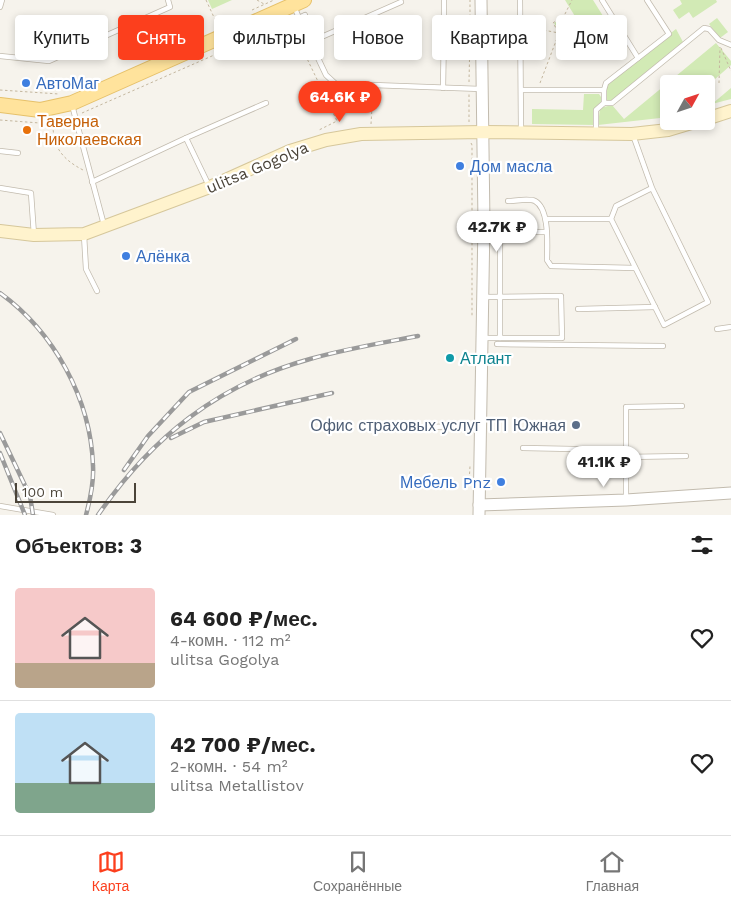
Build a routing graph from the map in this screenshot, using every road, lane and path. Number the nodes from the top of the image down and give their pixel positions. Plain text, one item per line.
1 (2, 0) edge
2 (168, 0) edge
3 (206, 0) edge
4 (257, 0) edge
5 (444, 0) edge
6 (470, 0) edge
7 (481, 0) edge
8 (520, 0) edge
9 (572, 0) edge
10 (602, 0) edge
11 (647, 0) edge
12 (402, 1) edge
13 (265, 4) junction
14 (291, 6) edge
15 (0, 7) edge
16 (249, 12) dead end
17 (305, 15) dead end
18 (444, 15) edge
19 (473, 15) edge
20 (478, 15) edge
21 (565, 15) edge
22 (213, 28) dead end
23 (324, 36) edge
24 (556, 41) edge
25 (719, 43) junction
26 (627, 45) edge
27 (630, 45) junction
28 (731, 45) edge
29 (0, 56) edge
30 (638, 58) junction
31 (319, 60) edge
32 (443, 60) edge
33 (479, 60) edge
34 (731, 71) edge
35 (719, 83) dead end
36 (373, 85) junction
37 (443, 88) junction
38 (482, 89) junction
39 (0, 90) edge
40 (522, 90) junction
41 (537, 90) junction
42 (604, 90) junction
43 (60, 94) dead end
44 (72, 103) junction
45 (266, 103) dead end
46 (604, 103) junction
47 (0, 105) edge
48 (731, 111) edge
49 (715, 116) edge
50 (337, 121) dead end
51 (53, 124) dead end
52 (371, 126) dead end
53 (668, 130) edge
54 (469, 132) junction
55 (483, 132) junction
56 (521, 133) junction
57 (596, 134) junction
58 (632, 134) junction
59 (186, 138) junction
60 (0, 151) edge
61 (18, 153) dead end
62 (90, 173) junction
63 (92, 182) junction
64 (210, 187) junction
65 (0, 188) edge
66 (652, 188) junction
67 (508, 200) dead end
68 (546, 219) junction
69 (611, 219) junction
70 (105, 227) junction
71 (0, 231) edge
72 (484, 232) junction
73 (500, 232) junction
74 (546, 232) junction
75 (84, 234) junction
76 (34, 235) junction
77 (636, 268) junction
78 (97, 291) dead end
79 (483, 297) junction
80 (501, 297) junction
81 (655, 307) junction
82 (578, 309) dead end
83 (472, 320) dead end
84 (731, 326) edge
85 (717, 329) dead end
86 (482, 338) junction
87 (500, 338) junction
88 (497, 344) dead end
89 (662, 346) dead end
90 (682, 406) dead end
91 (481, 426) junction
92 (422, 427) dead end
93 (523, 448) dead end
94 (625, 450) junction
95 (686, 456) dead end
96 (626, 457) junction
97 (472, 465) dead end
98 (469, 486) dead end
99 (731, 493) edge
100 (626, 500) junction
101 (0, 506) edge
102 (479, 510) edge
103 (53, 515) edge

1 - 15 lane
2 - 29 lane
3 - 22 path
4 - 13 path
5 - 18 lane
6 - 19 path
7 - 20 street
8 - 40 lane
9 - 21 path
10 - 27 lane
11 - 30 lane
12 - 23 lane
13 - 14 path
13 - 16 path
14 - 17 lane
14 - 44 main road
14 - 50 path
24 - 41 path
25 - 28 lane
25 - 34 path
25 - 35 path
25 - 46 lane
26 - 27 path
27 - 30 lane
30 - 42 lane
31 - 36 lane
32 - 37 lane
33 - 38 street
36 - 37 lane
36 - 52 path
37 - 38 lane
38 - 55 street
39 - 43 path
40 - 41 lane
40 - 56 lane
41 - 42 lane
42 - 46 lane
44 - 47 main road
44 - 62 lane
45 - 59 lane
46 - 57 lane
48 - 49 main road
51 - 62 path
53 - 58 main road, ulitsa Gogolya
54 - 55 main road, ulitsa Gogolya
54 - 64 main road, ulitsa Gogolya
54 - 83 path
55 - 56 main road, ulitsa Gogolya
55 - 72 street
56 - 57 main road, ulitsa Gogolya
57 - 58 main road, ulitsa Gogolya
58 - 66 lane
59 - 63 lane
59 - 64 lane
60 - 61 lane
62 - 63 lane
63 - 70 lane
64 - 70 main road, ulitsa Gogolya
65 - 76 lane
66 - 69 lane
66 - 81 lane
67 - 68 lane
68 - 69 lane
68 - 74 lane
69 - 77 lane
70 - 75 main road, ulitsa Gogolya
71 - 76 main road, ulitsa Gogolya
72 - 73 lane
72 - 79 street
73 - 74 lane
73 - 80 lane
74 - 77 lane
75 - 76 main road, ulitsa Gogolya
75 - 78 lane
77 - 81 lane
79 - 80 lane
79 - 86 street
80 - 87 lane
80 - 87 lane
81 - 82 lane
84 - 85 lane
86 - 87 lane
86 - 91 street
88 - 89 lane
90 - 94 lane
91 - 92 lane
91 - 102 street
93 - 94 lane
94 - 96 lane
95 - 96 lane
96 - 100 lane
97 - 98 path
99 - 100 street
100 - 102 street
101 - 103 lane

